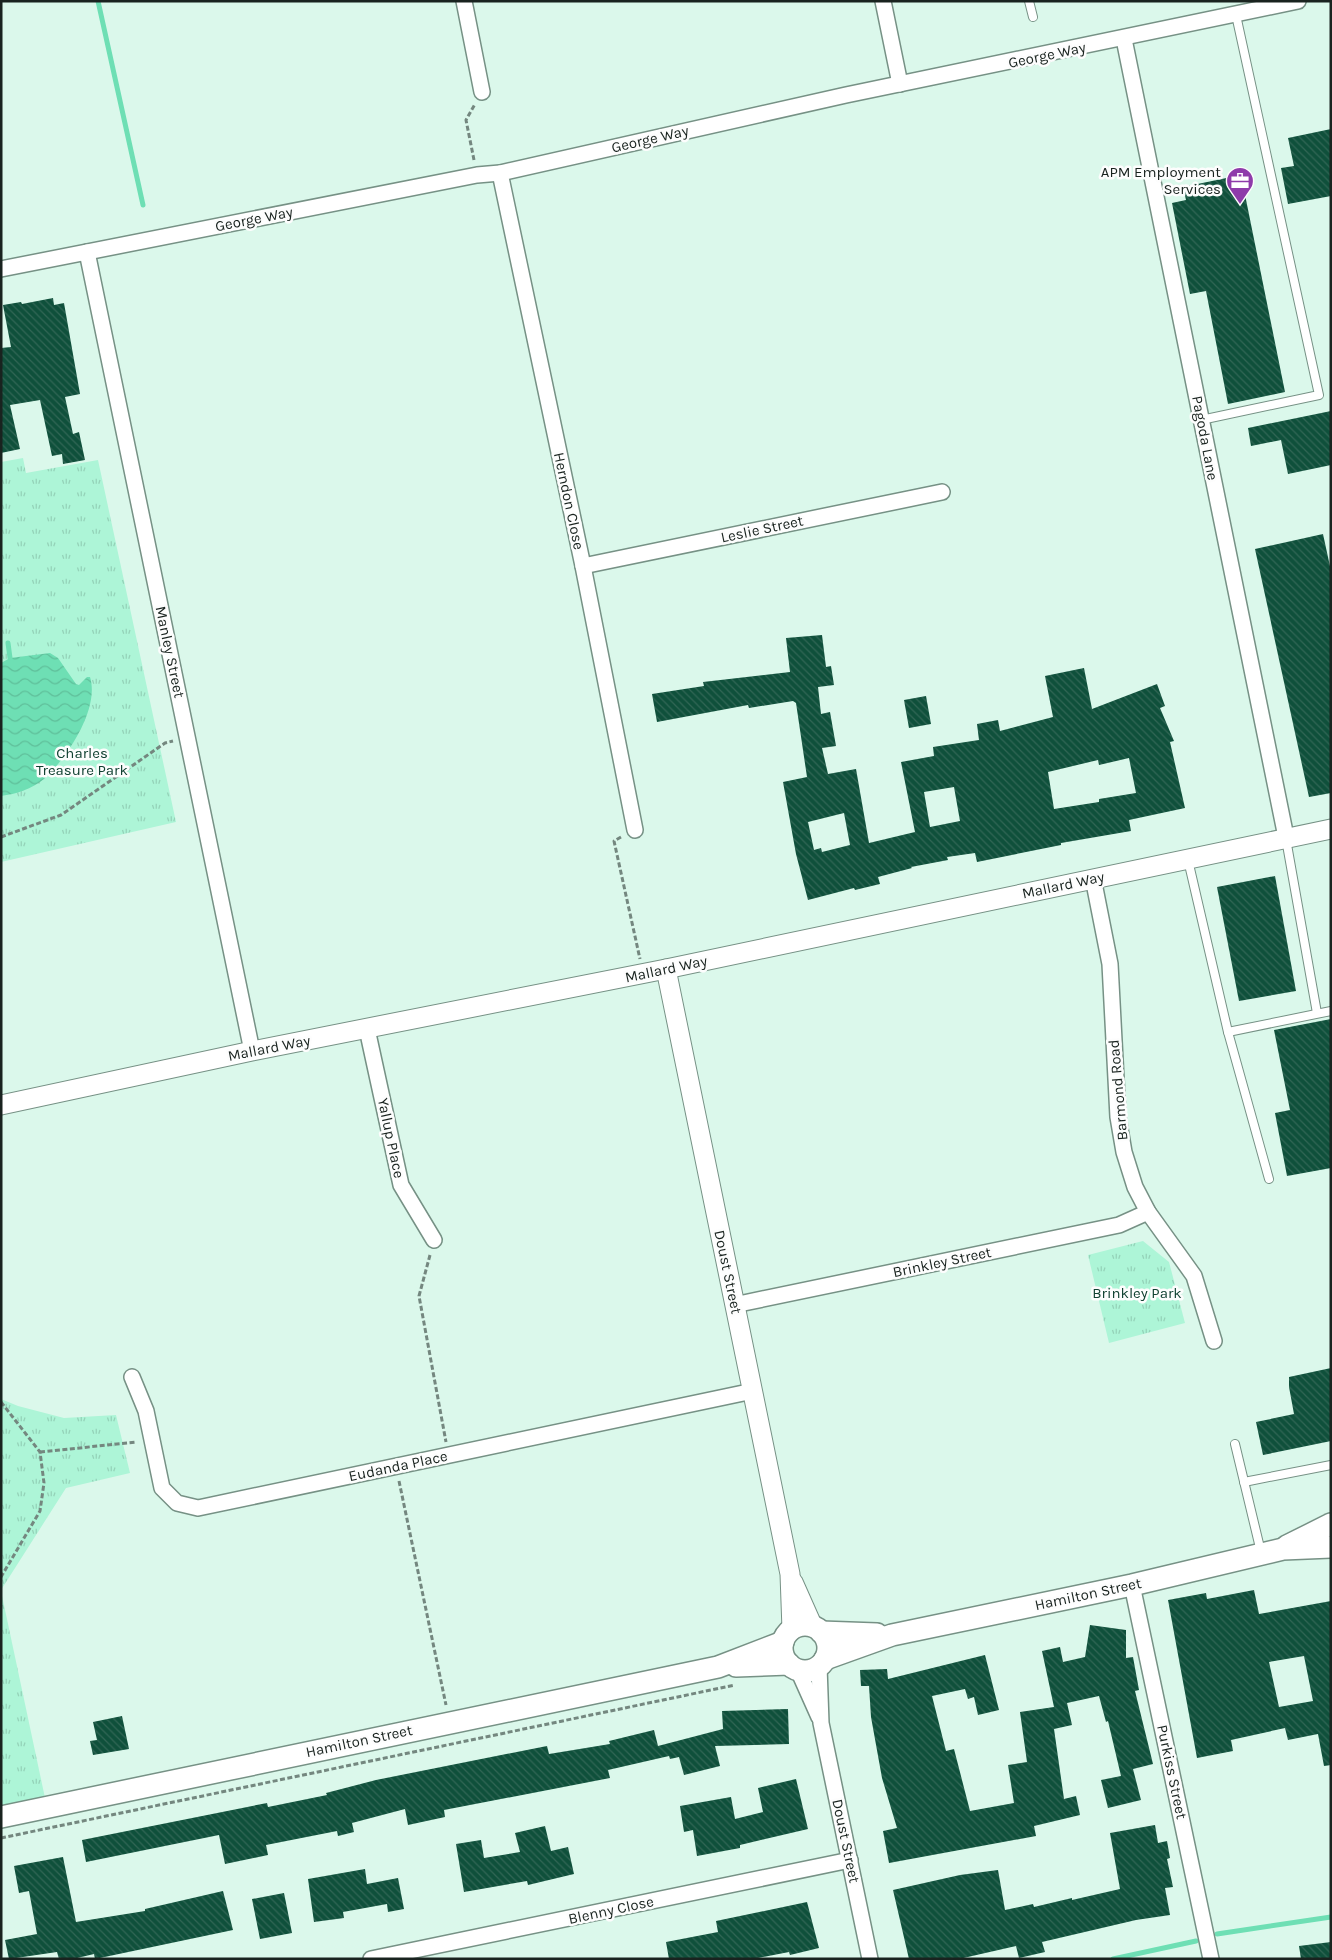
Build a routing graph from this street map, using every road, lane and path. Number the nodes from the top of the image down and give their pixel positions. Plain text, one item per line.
1 (464, 1) edge
2 (883, 1) edge
3 (1029, 1) edge
4 (1298, 1) edge
5 (1236, 15) junction
6 (1033, 16) dead end
7 (1124, 39) junction
8 (900, 84) junction
9 (482, 92) joint
10 (500, 172) junction
11 (477, 175) junction
12 (87, 252) junction
13 (1, 269) edge
14 (1201, 420) junction
15 (942, 492) dead end
16 (583, 566) junction
17 (188, 738) junction
18 (1331, 829) edge
19 (635, 830) joint
20 (1, 837) edge
21 (1286, 837) junction
22 (1188, 858) junction
23 (1093, 878) junction
24 (666, 969) junction
25 (643, 974) junction
26 (1331, 1012) edge
27 (1317, 1013) junction
28 (368, 1029) junction
29 (1228, 1032) junction
30 (252, 1051) junction
31 (1, 1105) edge
32 (1269, 1179) dead end
33 (1148, 1212) junction
34 (434, 1240) joint
35 (734, 1305) junction
36 (1214, 1341) dead end
37 (132, 1377) dead end
38 (753, 1392) junction
39 (1, 1402) edge
40 (152, 1439) junction
41 (1235, 1444) dead end
42 (40, 1452) junction
43 (449, 1455) junction
44 (1331, 1465) edge
45 (396, 1466) junction
46 (1244, 1482) junction
47 (1331, 1524) edge
48 (1331, 1547) edge
49 (1283, 1549) junction
50 (1262, 1554) junction
51 (790, 1574) junction
52 (1, 1577) edge
53 (1132, 1585) junction
54 (817, 1630) junction
55 (892, 1635) junction
56 (788, 1636) junction
57 (822, 1662) junction
58 (718, 1667) junction
59 (794, 1667) junction
60 (745, 1683) dead end
61 (450, 1722) junction
62 (821, 1723) junction
63 (1, 1818) edge
64 (1, 1838) edge
65 (850, 1860) junction
66 (371, 1959) edge
67 (870, 1959) edge
68 (1210, 1959) edge

1 - 9 street
2 - 8 street
3 - 6 lane
4 - 5 street, George Way
5 - 7 street, George Way
5 - 14 lane
7 - 8 street, George Way
7 - 14 street, Pagoda Lane
8 - 10 street, George Way
9 - 11 path
10 - 11 street, George Way
10 - 16 street, Herndon Close
11 - 12 street, George Way
12 - 13 street, George Way
12 - 17 street, Manley Street
14 - 21 street, Pagoda Lane
15 - 16 street, Leslie Street
16 - 19 street, Herndon Close
17 - 20 path
17 - 30 street, Manley Street
18 - 21 street, Mallard Way
19 - 25 path
21 - 22 street, Mallard Way
21 - 27 lane
22 - 23 street, Mallard Way
22 - 29 lane
23 - 24 street, Mallard Way
23 - 33 street, Barmond Road
24 - 25 street, Mallard Way
24 - 35 street, Doust Street
25 - 28 street, Mallard Way
26 - 27 lane
27 - 29 lane
28 - 30 street, Mallard Way
28 - 34 street, Yallup Place
29 - 32 lane
30 - 31 street, Mallard Way
33 - 35 street, Brinkley Street
33 - 36 street, Barmond Road
34 - 43 path
35 - 38 street, Doust Street
37 - 40 street, Eudanda Place
38 - 43 street, Eudanda Place
38 - 51 street, Doust Street
39 - 42 path
40 - 42 path
40 - 45 street, Eudanda Place
41 - 46 lane
42 - 52 path
43 - 45 street, Eudanda Place
44 - 46 lane
45 - 61 path
46 - 50 lane
47 - 49 main road, Hamilton Street
48 - 49 main road, Hamilton Street
49 - 50 main road, Hamilton Street
50 - 53 main road, Hamilton Street
51 - 54 street, Doust Street
51 - 56 street, Doust Street
53 - 55 main road, Hamilton Street
53 - 68 street, Purkiss Street
54 - 55 main road, Hamilton Street
54 - 56 main road
54 - 57 main road
55 - 57 main road, Hamilton Street
56 - 58 main road, Hamilton Street
56 - 59 main road
57 - 59 main road
57 - 62 street, Doust Street
58 - 59 main road, Hamilton Street
58 - 61 main road, Hamilton Street
59 - 62 street, Doust Street
60 - 64 path
61 - 63 main road, Hamilton Street
62 - 65 street, Doust Street
65 - 66 street, Blenny Close
65 - 67 street, Doust Street

